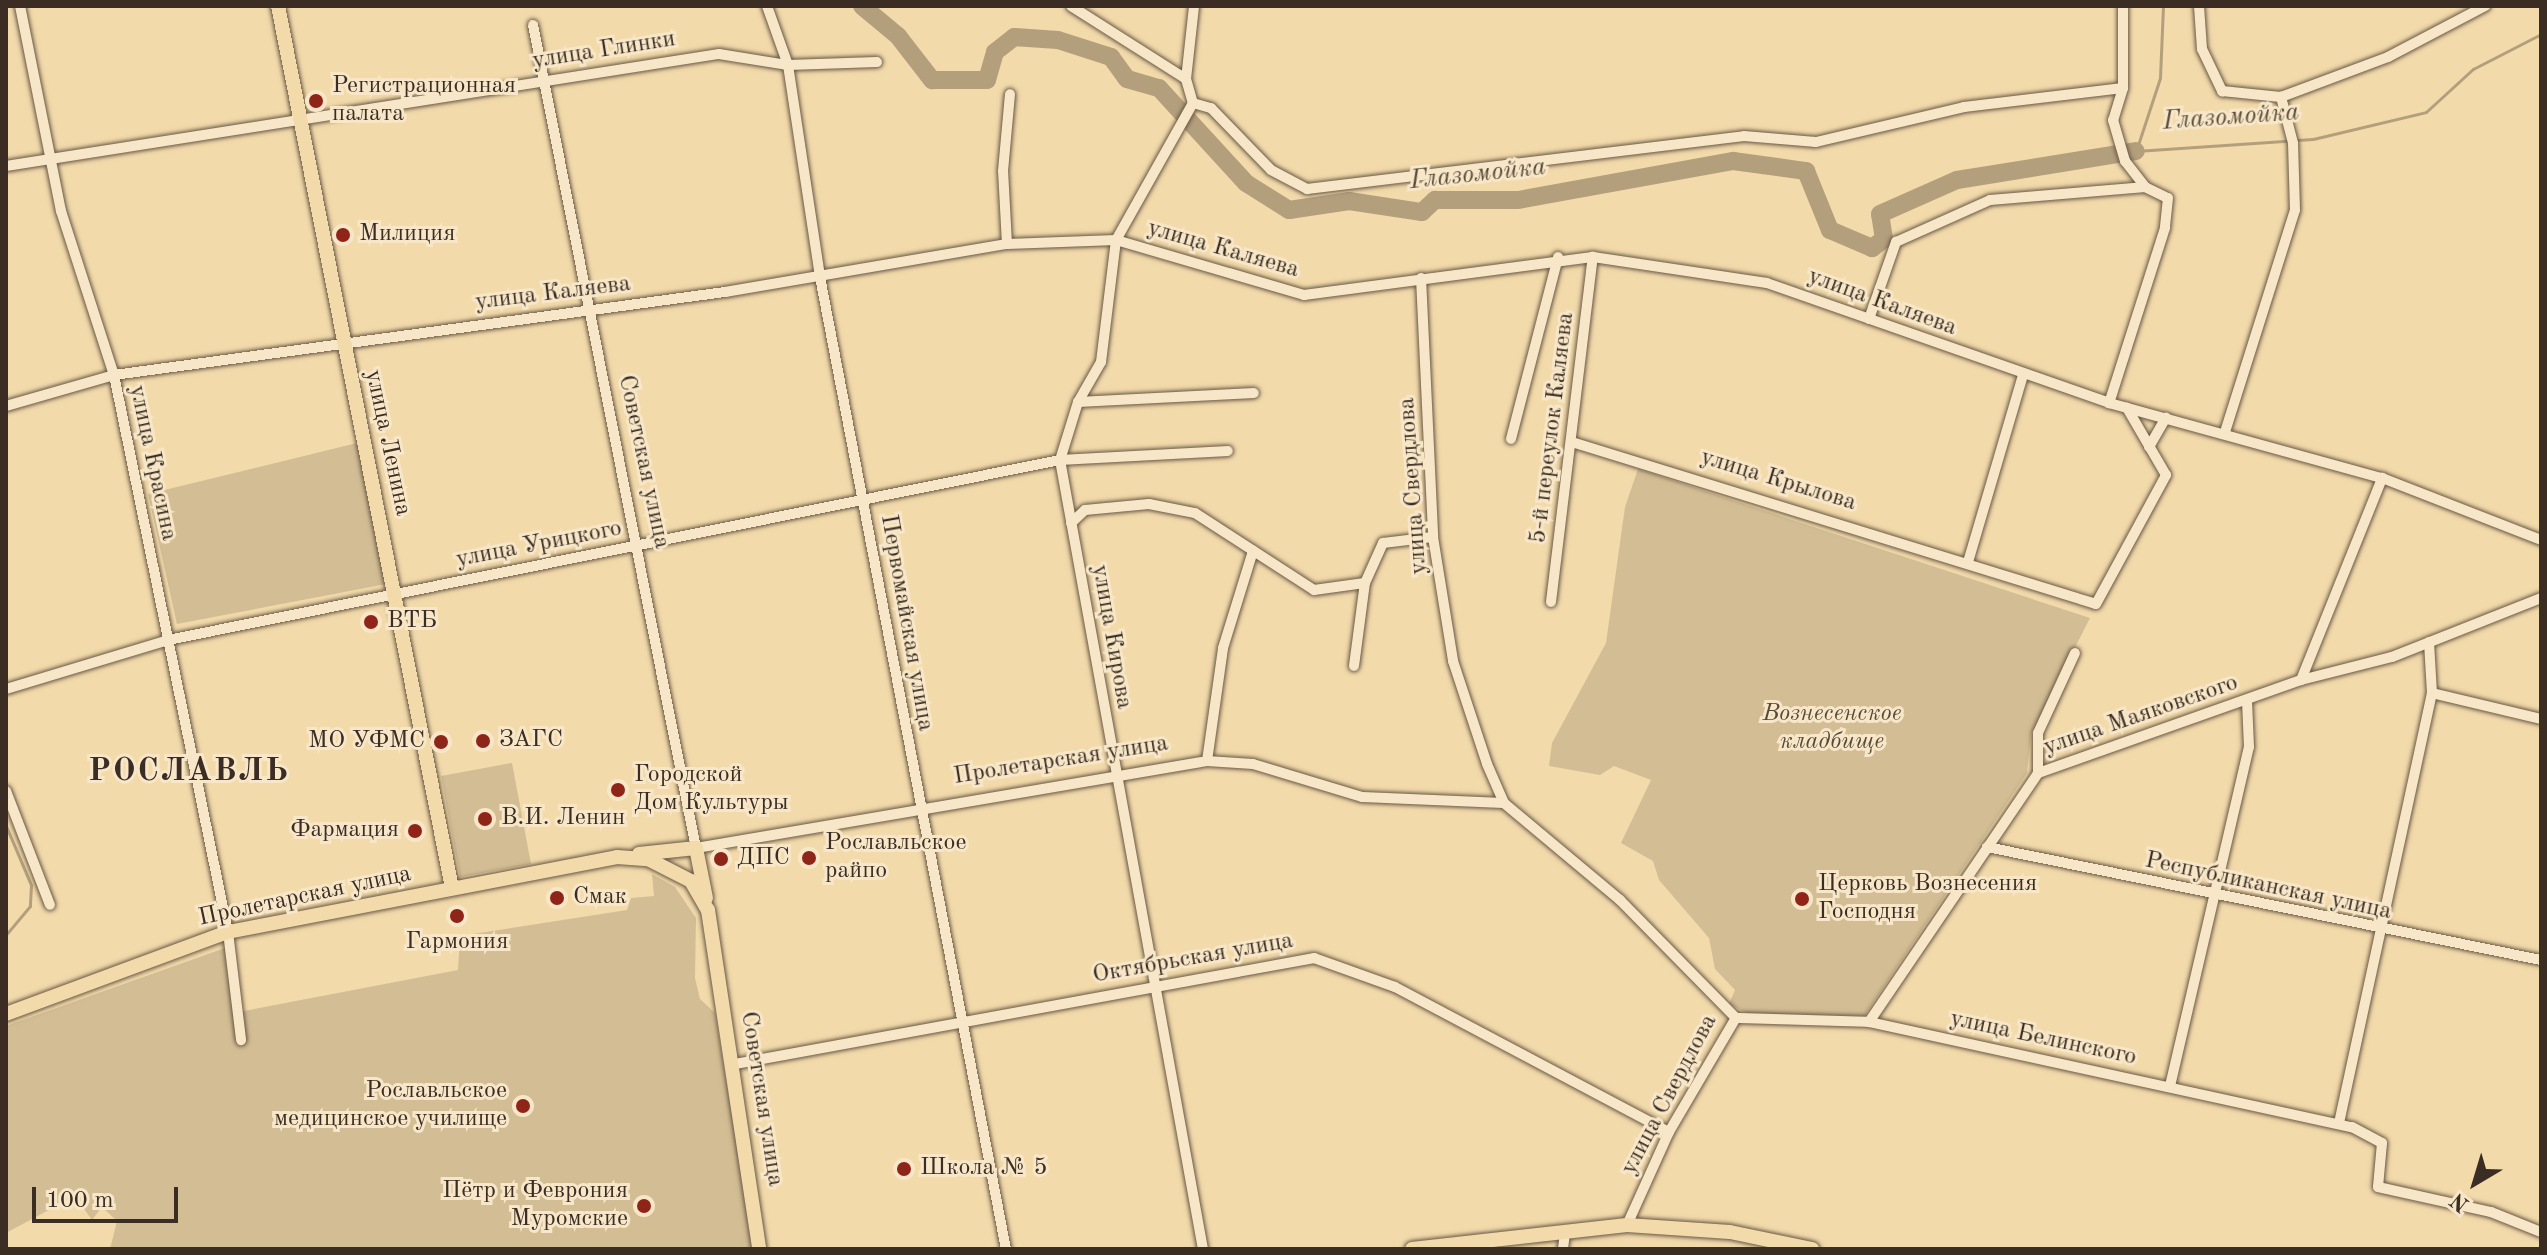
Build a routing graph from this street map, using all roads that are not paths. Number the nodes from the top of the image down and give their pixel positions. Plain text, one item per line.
1 (20, 6) edge
2 (278, 6) edge
3 (767, 6) edge
4 (1071, 6) edge
5 (1194, 6) edge
6 (2123, 6) edge
7 (2199, 6) edge
8 (2485, 6) edge
9 (533, 25) dead end
10 (877, 62) dead end
11 (788, 65) junction
12 (1186, 79) junction
13 (541, 81) junction
14 (2123, 88) junction
15 (1010, 94) dead end
16 (2281, 97) junction
17 (1193, 103) junction
18 (298, 118) junction
19 (48, 158) junction
20 (6, 166) edge
21 (2145, 187) junction
22 (1116, 240) junction
23 (1007, 244) junction
24 (1558, 257) junction
25 (1593, 257) junction
26 (820, 277) junction
27 (1421, 278) junction
28 (586, 311) junction
29 (1869, 319) junction
30 (343, 342) junction
31 (114, 375) junction
32 (2023, 375) junction
33 (1254, 393) dead end
34 (1078, 402) junction
35 (2109, 403) junction
36 (6, 406) edge
37 (2127, 408) junction
38 (2166, 417) junction
39 (2225, 432) junction
40 (1511, 439) dead end
41 (1575, 443) junction
42 (2149, 447) junction
43 (1228, 451) dead end
44 (1060, 460) junction
45 (2382, 478) junction
46 (865, 505) junction
47 (1071, 523) junction
48 (1433, 537) junction
49 (2541, 540) edge
50 (638, 545) junction
51 (1253, 551) junction
52 (1968, 562) junction
53 (1365, 583) junction
54 (397, 594) junction
55 (2541, 598) edge
56 (1551, 602) dead end
57 (168, 640) junction
58 (2429, 642) junction
59 (2075, 653) dead end
60 (1354, 666) dead end
61 (2301, 680) junction
62 (6, 689) edge
63 (2432, 693) junction
64 (2247, 701) junction
65 (2541, 719) edge
66 (1207, 761) junction
67 (2038, 773) junction
68 (1115, 774) junction
69 (6, 791) edge
70 (1504, 803) junction
71 (918, 806) junction
72 (1987, 847) junction
73 (696, 848) junction
74 (623, 856) junction
75 (691, 881) joint
76 (452, 888) junction
77 (2209, 896) junction
78 (50, 905) dead end
79 (708, 910) junction
80 (228, 932) junction
81 (2381, 933) junction
82 (2541, 960) edge
83 (1154, 985) junction
84 (6, 1014) edge
85 (1736, 1018) junction
86 (963, 1019) junction
87 (1869, 1022) junction
88 (241, 1040) dead end
89 (735, 1064) junction
90 (2170, 1086) junction
91 (2339, 1123) junction
92 (1669, 1132) junction
93 (1627, 1225) junction
94 (2541, 1232) edge
95 (1565, 1233) junction
96 (759, 1249) edge
97 (1006, 1249) edge
98 (1203, 1249) edge
99 (1412, 1249) edge
100 (1563, 1249) edge
101 (1812, 1249) edge

1 - 19 street, улица Красина
2 - 18 main road, улица Ленина
3 - 11 street, Первомайская улица
4 - 12 street
5 - 12 street
6 - 14 street
7 - 16 street
8 - 16 street
9 - 13 street, Советская улица
10 - 11 street, улица Глинки
11 - 13 street, улица Глинки
11 - 26 street, Первомайская улица
12 - 17 street
13 - 18 street, улица Глинки
13 - 28 street, Советская улица
14 - 17 street
14 - 21 street
15 - 23 street
16 - 39 street
17 - 22 street, улица Кирова
18 - 19 street, улица Глинки
18 - 30 main road, улица Ленина
19 - 20 street, улица Глинки
19 - 31 street, улица Красина
21 - 29 street
21 - 35 street
22 - 23 street, улица Каляева
22 - 27 street, улица Каляева
22 - 34 street, улица Кирова
23 - 26 street, улица Каляева
24 - 25 street, улица Каляева
24 - 27 street, улица Каляева
24 - 40 street
25 - 29 street, улица Каляева
25 - 41 street, 5-й переулок Каляева
26 - 28 street, улица Каляева
26 - 46 street, Первомайская улица
27 - 48 street, улица Свердлова
28 - 30 street, улица Каляева
28 - 50 street, Советская улица
29 - 32 street, улица Каляева
30 - 31 street, улица Каляева
30 - 54 main road, улица Ленина
31 - 36 street, улица Каляева
31 - 57 street, улица Красина
32 - 35 street, улица Каляева
32 - 52 street
33 - 34 street
34 - 44 street, улица Кирова
35 - 37 street, улица Каляева
37 - 38 street, улица Каляева
37 - 42 street, улица Крылова
38 - 39 street, улица Каляева
38 - 42 street
39 - 45 street, улица Каляева
41 - 52 street, улица Крылова
41 - 56 street, 5-й переулок Каляева
42 - 52 street, улица Крылова
43 - 44 street, улица Урицкого
44 - 46 street, улица Урицкого
44 - 47 street, улица Кирова
45 - 49 street, улица Каляева
45 - 61 street
46 - 50 street, улица Урицкого
46 - 71 street, Первомайская улица
47 - 51 street
47 - 68 street, улица Кирова
48 - 53 street
48 - 70 street, улица Свердлова
50 - 54 street, улица Урицкого
50 - 73 street, Советская улица
51 - 53 street
51 - 66 street
53 - 60 street
54 - 57 street, улица Урицкого
54 - 76 main road, улица Ленина
55 - 58 street, улица Маяковского
57 - 62 street, улица Урицкого
57 - 80 street, улица Красина
58 - 61 street, улица Маяковского
58 - 63 street
59 - 67 street
61 - 64 street, улица Маяковского
63 - 65 street
63 - 81 street
64 - 67 street, улица Маяковского
64 - 77 street
66 - 68 street, Пролетарская улица
66 - 70 street, Пролетарская улица
67 - 72 street, улица Маяковского
68 - 71 street, Пролетарская улица
68 - 83 street, улица Кирова
69 - 78 street
70 - 85 street, улица Свердлова
71 - 73 street, Пролетарская улица
71 - 86 street, Первомайская улица
72 - 77 street, Республиканская улица
72 - 87 street, улица Маяковского
73 - 74 main road, Пролетарская улица
73 - 79 main road, Советская улица
74 - 75 main road, Пролетарская улица
74 - 76 main road, Пролетарская улица
75 - 79 main road, Советская улица
76 - 80 main road, Пролетарская улица
77 - 81 street, Республиканская улица
77 - 90 street
79 - 89 main road, Советская улица
80 - 84 main road, Пролетарская улица
80 - 88 street, улица Красина
81 - 82 street, Республиканская улица
81 - 91 street
83 - 86 street, Октябрьская улица
83 - 92 street, Октябрьская улица
83 - 98 street, улица Кирова
85 - 87 street, улица Белинского
85 - 92 street, улица Свердлова
86 - 89 street, Октябрьская улица
86 - 97 street, Первомайская улица
87 - 90 street, улица Белинского
89 - 96 main road, Советская улица
90 - 91 street, улица Белинского
91 - 94 street, улица Белинского
92 - 93 street, улица Свердлова
93 - 95 main road
93 - 101 main road
95 - 99 main road
95 - 100 street

